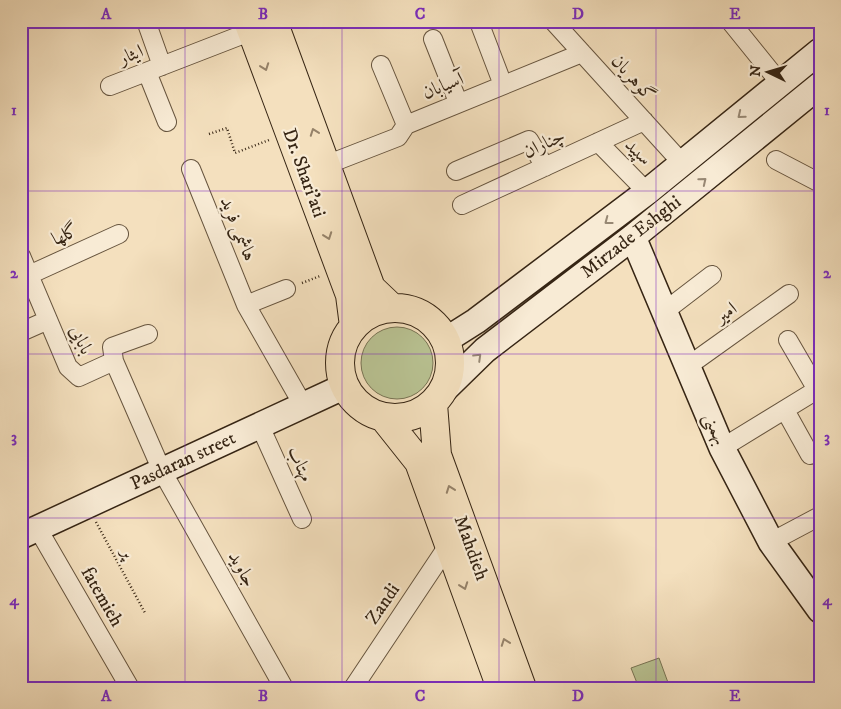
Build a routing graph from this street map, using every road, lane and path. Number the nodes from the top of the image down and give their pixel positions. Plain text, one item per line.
1 (146, 21) edge
2 (553, 21) edge
3 (730, 21) edge
4 (479, 22) edge
5 (266, 24) edge
6 (433, 39) dead end
7 (820, 51) edge
8 (582, 53) junction
9 (381, 65) dead end
10 (154, 69) junction
11 (780, 83) junction
12 (503, 85) junction
13 (820, 85) edge
14 (110, 88) dead end
15 (458, 102) junction
16 (644, 121) junction
17 (167, 122) dead end
18 (406, 125) junction
19 (290, 133) junction
20 (209, 134) dead end
21 (598, 142) junction
22 (776, 160) dead end
23 (682, 163) junction
24 (326, 165) junction
25 (545, 167) junction
26 (191, 169) dead end
27 (456, 171) dead end
28 (820, 183) edge
29 (647, 192) junction
30 (462, 206) dead end
31 (119, 234) dead end
32 (633, 237) junction
33 (21, 256) edge
34 (340, 268) junction
35 (29, 275) junction
36 (712, 275) dead end
37 (286, 289) joint
38 (790, 294) dead end
39 (246, 305) junction
40 (391, 307) junction
41 (664, 311) junction
42 (48, 320) junction
43 (354, 326) junction
44 (21, 332) edge
45 (148, 334) dead end
46 (446, 340) junction
47 (788, 340) dead end
48 (114, 361) junction
49 (688, 366) junction
50 (344, 386) junction
51 (819, 391) edge
52 (438, 398) junction
53 (303, 406) junction
54 (784, 410) junction
55 (384, 418) junction
56 (260, 426) junction
57 (722, 448) junction
58 (810, 455) dead end
59 (162, 471) junction
60 (87, 506) junction
61 (820, 516) edge
62 (302, 519) dead end
63 (29, 532) edge
64 (771, 542) junction
65 (449, 544) junction
66 (820, 610) edge
67 (145, 613) dead end
68 (130, 688) edge
69 (284, 688) edge
70 (353, 688) edge
71 (501, 688) edge
72 (522, 688) edge

1 - 10 street
2 - 8 street, گوهریان
3 - 11 street
4 - 12 street
5 - 10 street, ایثار
5 -> 19 main road, Dr. Shari'ati
24 -> 5 main road, Dr. Shari'ati
6 - 15 street
7 - 11 main road, Mirzade Eshghi
8 - 12 street, آسیابان
8 - 16 street, گوهریان
9 - 18 street
10 - 14 street, ایثار
10 - 17 street
11 -> 23 main road, Mirzade Eshghi
12 - 15 street, آسیابان
32 -> 13 main road, Mirzade Eshghi
15 - 18 street, آسیابان
16 - 21 street, چناران
16 - 23 street, گوهریان
18 - 24 street, آسیابان
19 - 20 path
19 -> 34 main road, Dr. Shari'ati
21 - 25 street, چناران
21 - 29 street, سپید
22 - 28 street
23 - 29 main road, Mirzade Eshghi
24 - 40 main road, Dr. Shari'ati
25 - 27 street
25 - 30 street, چناران
26 - 39 street, هاشمی فرید
29 -> 46 main road, Mirzade Eshghi
31 - 35 street, گلها
32 - 41 main road, بهمنی
52 -> 32 main road, Mirzade Eshghi
33 - 35 street, بابایی
34 - 37 path
34 - 43 main road, Dr. Shari'ati
35 - 42 street, بابایی
36 - 41 street
37 - 39 street
38 - 49 street, امیر
39 - 53 street, هاشمی فرید
40 - 43 main road
40 - 46 main road
41 - 49 main road, بهمنی
42 - 44 street
42 - 48 street, بابایی
43 - 50 main road
45 - 48 street
46 - 52 main road
47 - 51 street
48 - 59 street, بابایی
49 - 57 main road, بهمنی
50 - 53 main road, Pasdaran street
50 - 55 main road
51 - 54 street
52 - 55 main road
72 -> 52 main road, Mahdieh
53 - 56 main road, Pasdaran street
54 - 57 street
54 - 58 street
55 - 65 main road, Mahdieh
56 - 59 main road, Pasdaran street
56 - 62 street, مهتاب
57 - 64 main road, بهمنی
59 - 60 main road, Pasdaran street
59 - 69 street, جاوید
60 - 63 main road, Pasdaran street
60 - 67 path, پر
61 - 64 street
63 - 68 street, fatemieh
64 - 66 main road, بهمنی
65 - 70 street, Zandi
65 -> 71 main road, Mahdieh

